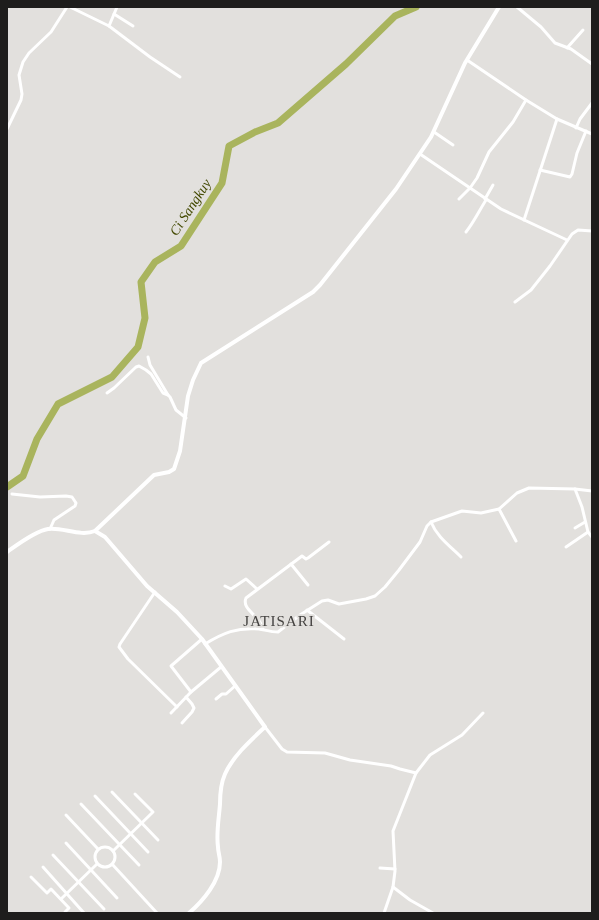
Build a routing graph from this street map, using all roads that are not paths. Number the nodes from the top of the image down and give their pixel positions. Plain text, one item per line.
1 (68, 7) edge
2 (117, 7) edge
3 (499, 7) edge
4 (517, 7) edge
5 (114, 14) junction
6 (109, 26) junction
7 (133, 26) dead end
8 (583, 30) dead end
9 (567, 48) junction
10 (467, 60) junction
11 (592, 64) edge
12 (180, 77) dead end
13 (526, 100) junction
14 (592, 103) edge
15 (557, 118) junction
16 (576, 128) junction
17 (7, 129) edge
18 (586, 131) junction
19 (434, 132) junction
20 (592, 134) edge
21 (452, 145) dead end
22 (420, 154) junction
23 (540, 170) junction
24 (492, 185) dead end
25 (470, 188) junction
26 (459, 199) dead end
27 (485, 199) junction
28 (524, 220) junction
29 (466, 232) dead end
30 (592, 232) edge
31 (567, 240) junction
32 (515, 302) dead end
33 (148, 357) dead end
34 (107, 393) dead end
35 (168, 395) junction
36 (186, 418) junction
37 (574, 490) junction
38 (592, 492) edge
39 (12, 494) dead end
40 (499, 509) junction
41 (432, 522) junction
42 (585, 522) junction
43 (575, 528) dead end
44 (50, 529) junction
45 (94, 531) junction
46 (588, 532) junction
47 (592, 537) edge
48 (516, 541) dead end
49 (329, 542) dead end
50 (566, 547) dead end
51 (7, 552) edge
52 (461, 557) dead end
53 (291, 564) junction
54 (308, 585) dead end
55 (225, 586) dead end
56 (257, 589) junction
57 (155, 592) junction
58 (307, 610) junction
59 (263, 630) junction
60 (202, 639) junction
61 (344, 640) dead end
62 (205, 644) junction
63 (221, 667) junction
64 (235, 686) junction
65 (192, 692) junction
66 (186, 697) junction
67 (216, 699) dead end
68 (177, 707) junction
69 (172, 713) dead end
70 (483, 713) dead end
71 (182, 723) dead end
72 (265, 727) junction
73 (416, 773) junction
74 (112, 792) dead end
75 (135, 794) dead end
76 (95, 796) dead end
77 (81, 804) dead end
78 (66, 815) dead end
79 (142, 823) junction
80 (130, 834) junction
81 (158, 840) dead end
82 (66, 843) dead end
83 (120, 844) junction
84 (98, 849) junction
85 (113, 851) junction
86 (148, 852) dead end
87 (53, 855) dead end
88 (98, 864) junction
89 (112, 864) junction
90 (139, 865) dead end
91 (43, 867) dead end
92 (380, 868) dead end
93 (395, 869) junction
94 (91, 870) junction
95 (31, 877) dead end
96 (78, 882) junction
97 (393, 887) junction
98 (67, 893) junction
99 (117, 898) dead end
100 (61, 899) junction
101 (104, 909) dead end
102 (66, 913) edge
103 (84, 913) edge
104 (157, 913) edge
105 (189, 913) edge
106 (384, 913) edge
107 (433, 913) edge

1 - 6 street
1 - 17 street
2 - 5 street
3 - 10 street
4 - 9 street
5 - 6 street
5 - 7 street
6 - 12 street
8 - 9 street
9 - 11 street
10 - 13 street
10 - 19 street
13 - 15 street
13 - 25 street
14 - 16 street
15 - 16 street
15 - 23 street
16 - 18 street
18 - 20 street
18 - 23 street
19 - 21 street
19 - 22 street
22 - 25 street
22 - 36 street
23 - 28 street
24 - 27 street
25 - 26 street
25 - 27 street
27 - 28 street
27 - 29 street
28 - 31 street
30 - 31 street
31 - 32 street
33 - 35 street
34 - 35 street
35 - 36 street
36 - 45 street
37 - 38 street
37 - 40 street
37 - 42 street
39 - 44 street
40 - 41 street
40 - 48 street
41 - 52 street
41 - 58 street
42 - 43 street
42 - 46 street
44 - 45 street
44 - 51 street
45 - 57 street
46 - 47 street
46 - 50 street
49 - 53 street
53 - 54 street
53 - 56 street
55 - 56 street
56 - 59 street
57 - 60 street
57 - 68 street
58 - 59 street
58 - 61 street
59 - 62 street
60 - 62 street
60 - 65 street
62 - 63 street
63 - 64 street
63 - 65 street
64 - 67 street
64 - 72 street
65 - 66 street
66 - 68 street
66 - 71 street
68 - 69 street
70 - 73 street
72 - 73 street
72 - 105 street
73 - 93 street
74 - 79 street
75 - 79 street
76 - 80 street
77 - 83 street
78 - 84 street
79 - 80 street
79 - 81 street
80 - 83 street
80 - 86 street
82 - 94 street
83 - 85 street
83 - 90 street
84 - 85 street
84 - 88 street
85 - 89 street
87 - 96 street
88 - 89 street
88 - 94 street
89 - 104 street
91 - 98 street
92 - 93 street
93 - 97 street
94 - 96 street
94 - 99 street
95 - 100 street
96 - 98 street
96 - 101 street
97 - 106 street
97 - 107 street
98 - 100 street
98 - 103 street
100 - 102 street

